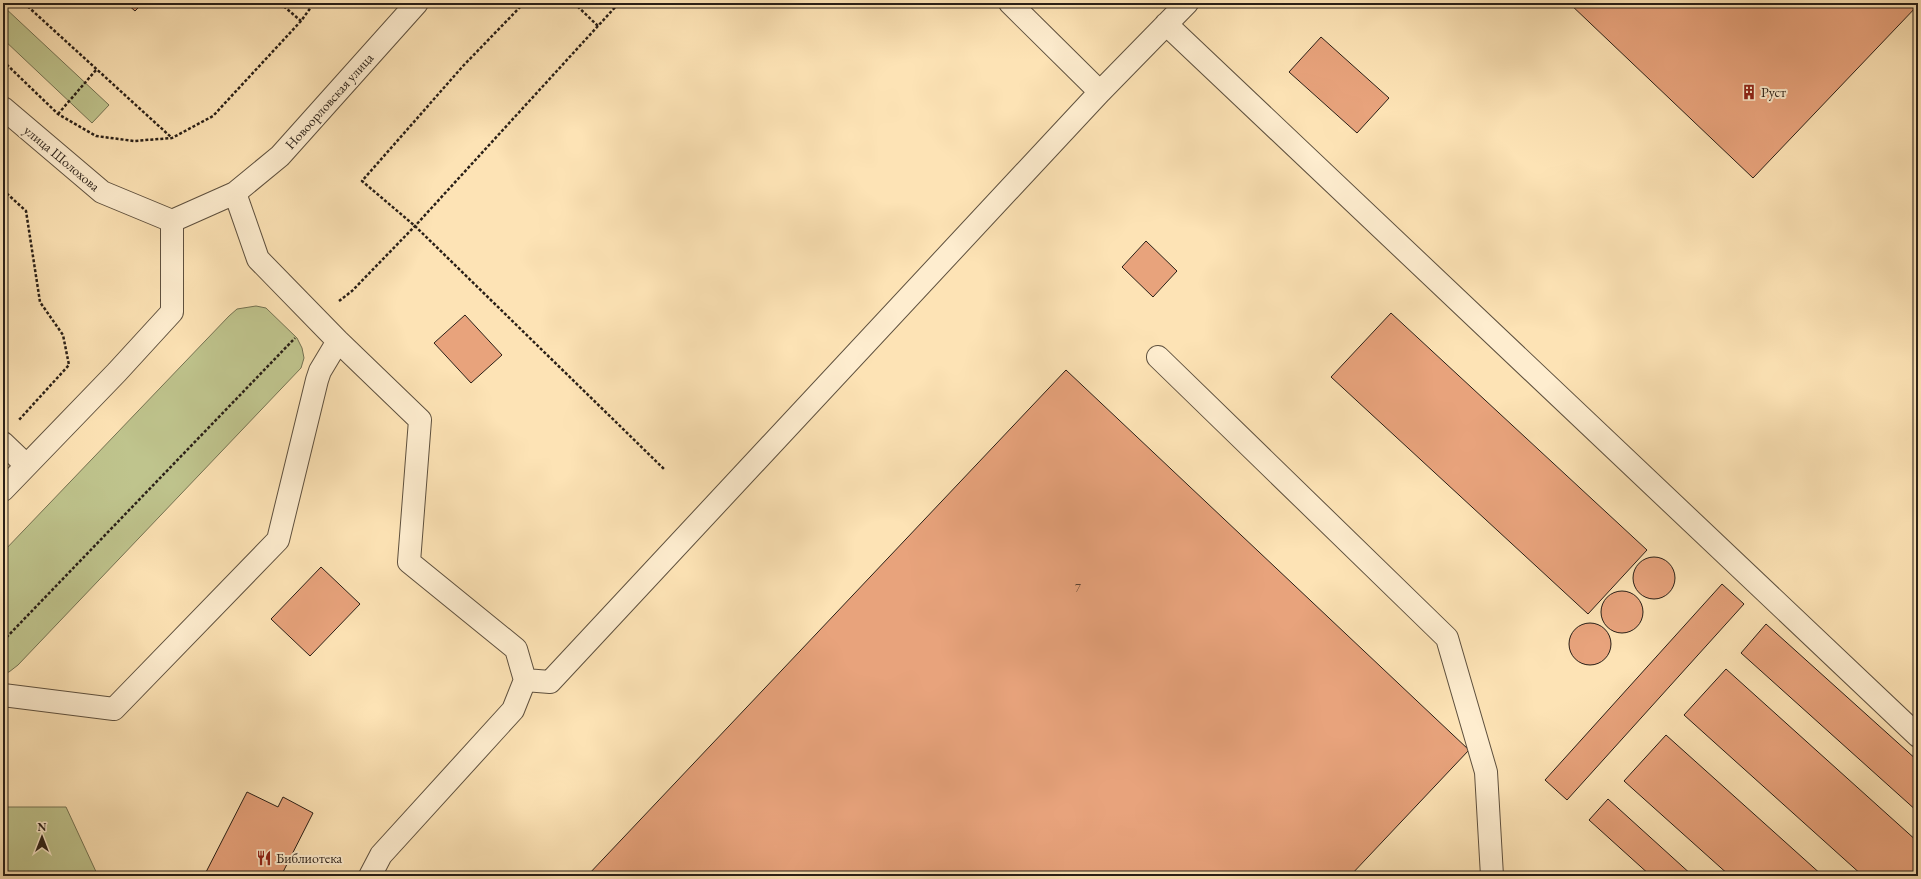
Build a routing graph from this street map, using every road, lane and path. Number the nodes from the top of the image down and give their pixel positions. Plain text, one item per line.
1 (24, 3) edge
2 (280, 3) edge
3 (314, 3) edge
4 (417, 3) edge
5 (524, 3) edge
6 (574, 3) edge
7 (619, 3) edge
8 (1010, 3) edge
9 (1187, 3) edge
10 (301, 21) junction
11 (1166, 24) junction
12 (598, 26) junction
13 (3, 61) edge
14 (96, 70) junction
15 (1100, 92) junction
16 (3, 108) edge
17 (58, 114) junction
18 (172, 138) junction
19 (3, 190) edge
20 (235, 193) junction
21 (172, 221) junction
22 (415, 226) junction
23 (316, 318) junction
24 (338, 341) junction
25 (1158, 357) dead end
26 (8, 435) edge
27 (26, 465) junction
28 (664, 468) dead end
29 (3, 490) edge
30 (3, 641) edge
31 (524, 680) junction
32 (3, 695) edge
33 (1918, 736) edge
34 (370, 876) edge
35 (1492, 876) edge

1 - 14 path
2 - 10 path
3 - 10 path
4 - 20 street, Новоорловская улица
5 - 22 path
6 - 12 path
7 - 12 path
8 - 15 street
9 - 11 street
10 - 18 path
11 - 15 street
11 - 33 street
12 - 22 path
13 - 17 path
14 - 17 path
14 - 18 path
15 - 31 street
16 - 21 street, улица Шолохова
17 - 18 path
19 - 26 path
20 - 21 street
20 - 23 street
21 - 27 street
22 - 23 path
22 - 28 path
23 - 24 street
23 - 30 path
24 - 31 street
24 - 32 street
25 - 35 street
26 - 27 street
27 - 29 street
31 - 34 street

